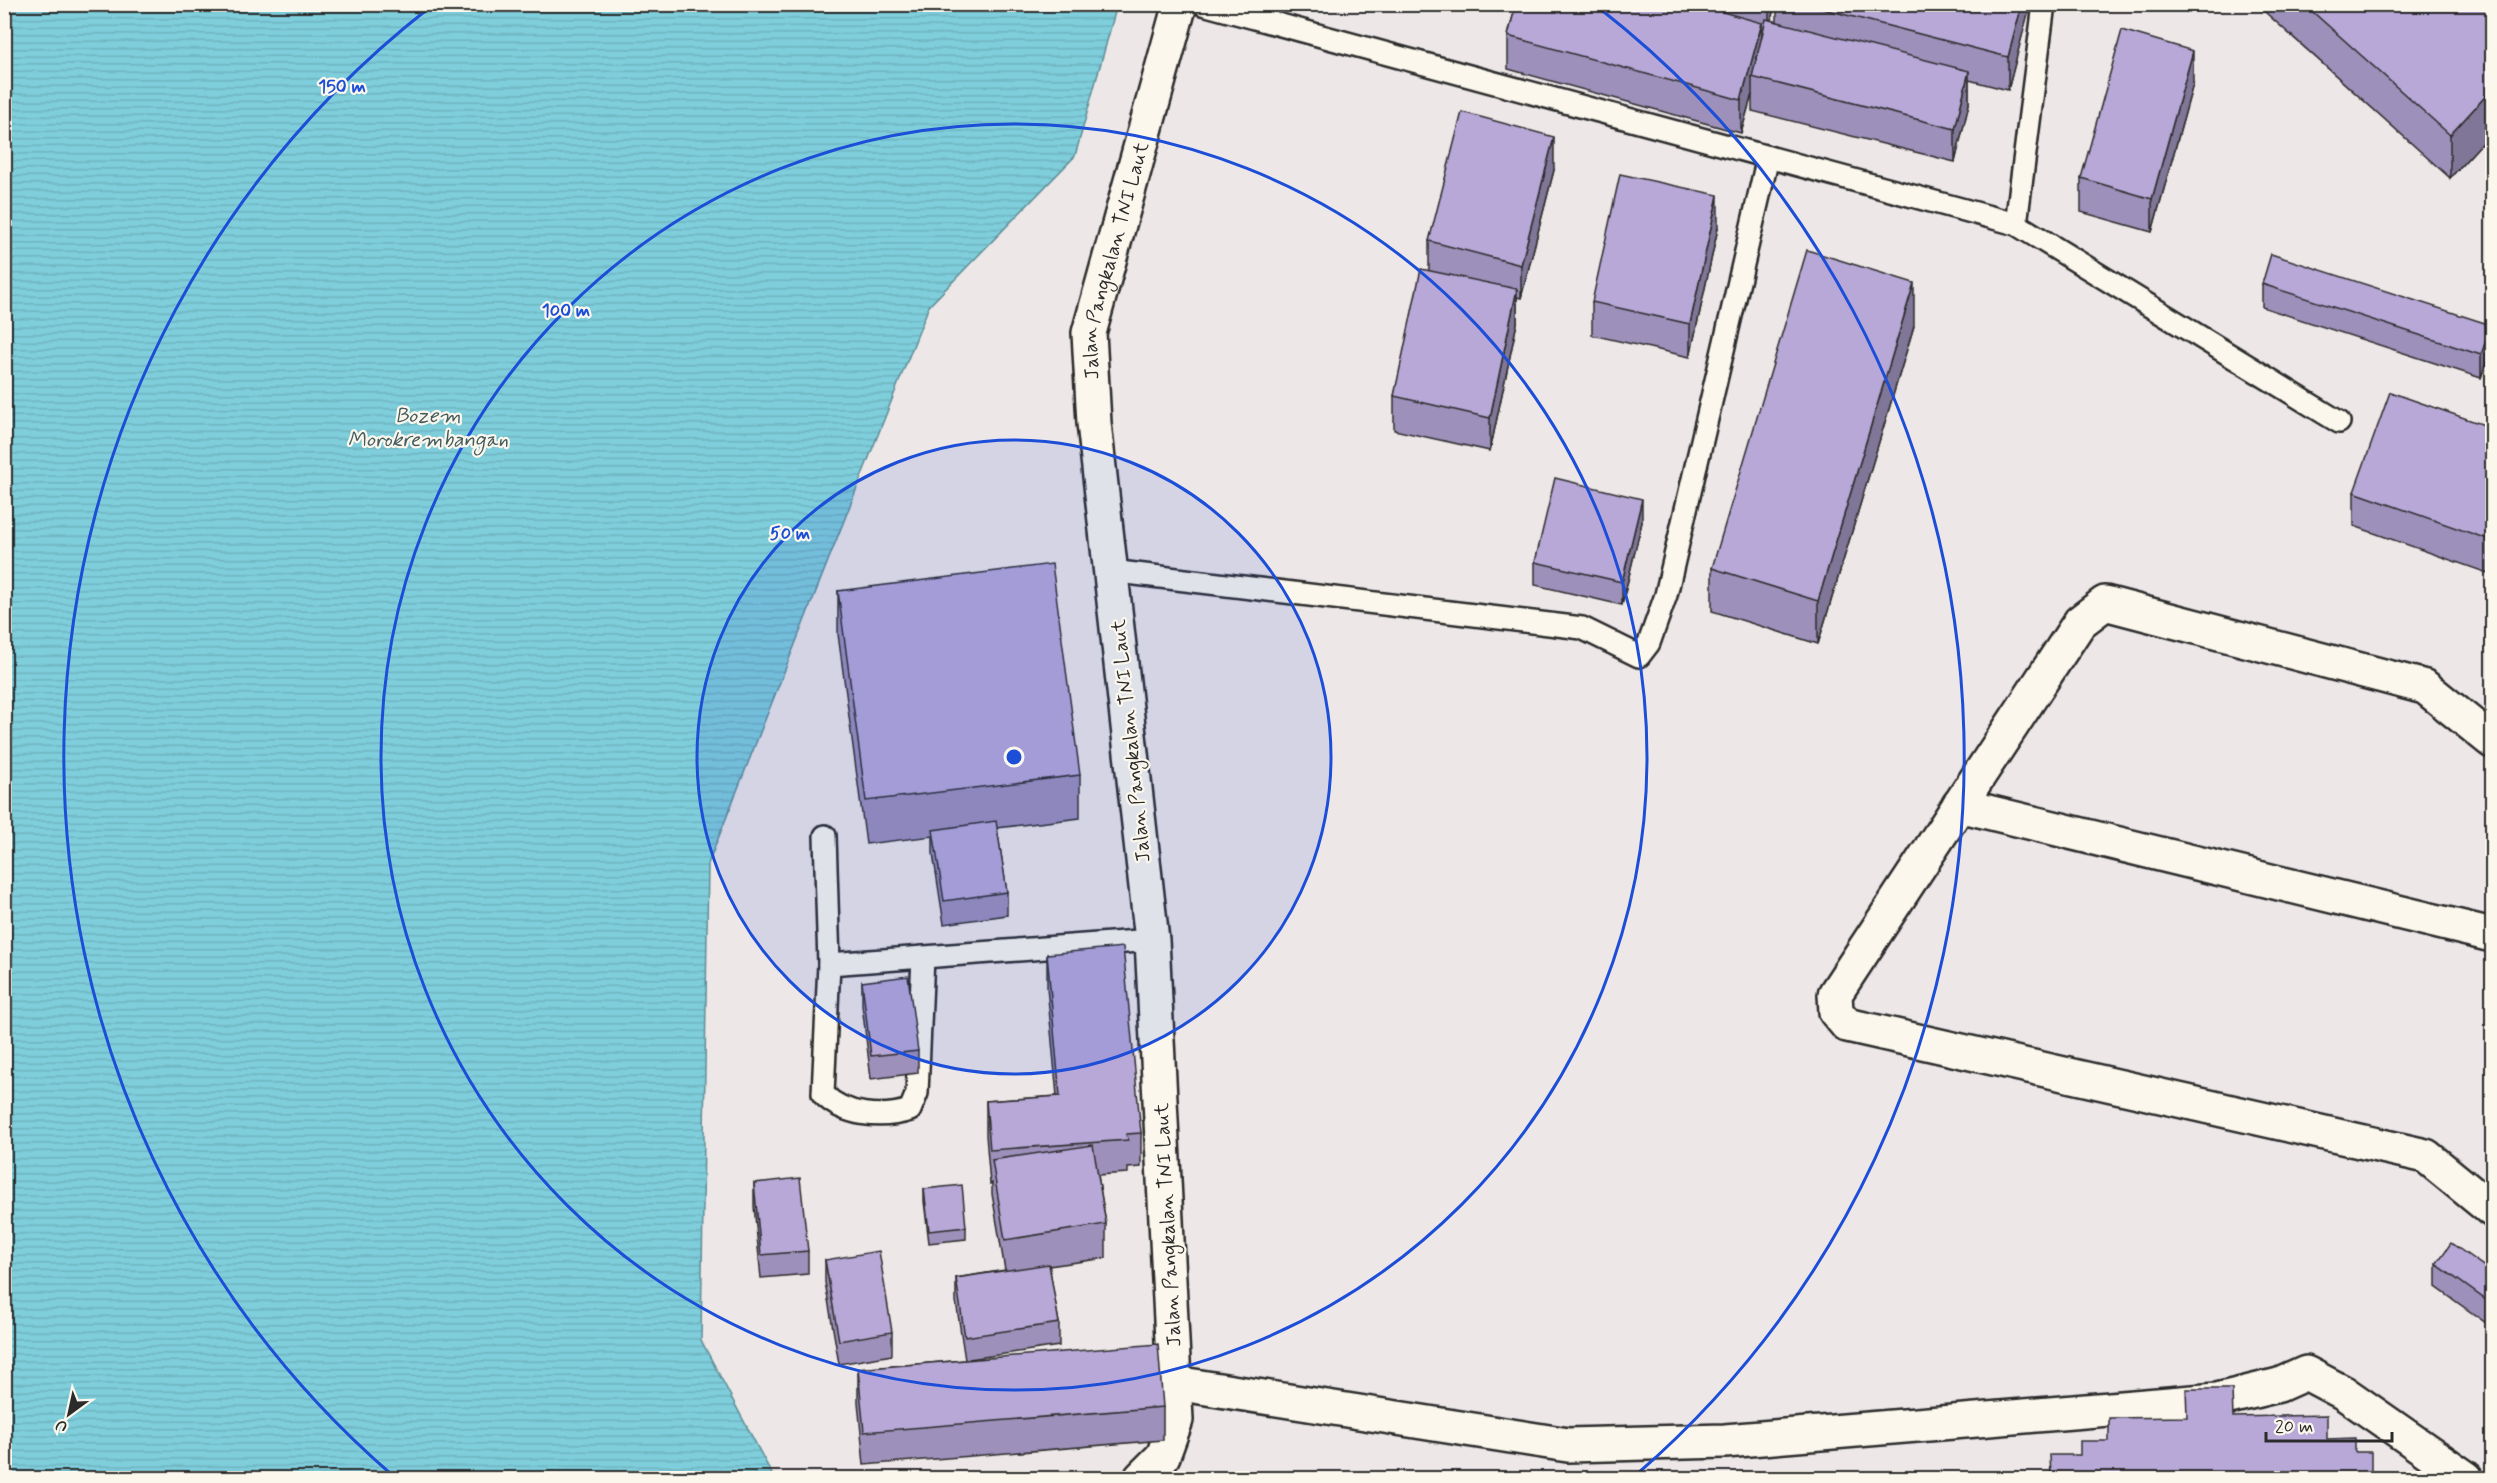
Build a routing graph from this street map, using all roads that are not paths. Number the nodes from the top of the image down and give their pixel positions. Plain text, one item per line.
1 (1180, 4) edge
2 (1203, 4) edge
3 (2040, 4) edge
4 (1768, 157) junction
5 (2016, 224) junction
6 (2339, 422) dead end
7 (1111, 571) junction
8 (2493, 741) edge
9 (1959, 806) junction
10 (825, 836) dead end
11 (2493, 935) edge
12 (1152, 940) junction
13 (923, 957) junction
14 (829, 964) junction
15 (2492, 1208) edge
16 (1175, 1383) junction
17 (1141, 1479) edge
18 (2466, 1479) edge

1 - 7 street, Jalan Pangkalan TNI Laut
2 - 4 lane
3 - 5 lane
4 - 5 lane
4 - 7 lane
5 - 6 lane
7 - 12 street, Jalan Pangkalan TNI Laut
8 - 9 street
9 - 11 street
9 - 15 street
10 - 14 lane
12 - 13 lane
12 - 16 street, Jalan Pangkalan TNI Laut
13 - 14 lane
13 - 14 lane
16 - 17 street, Jalan Pangkalan TNI Laut
16 - 18 street

